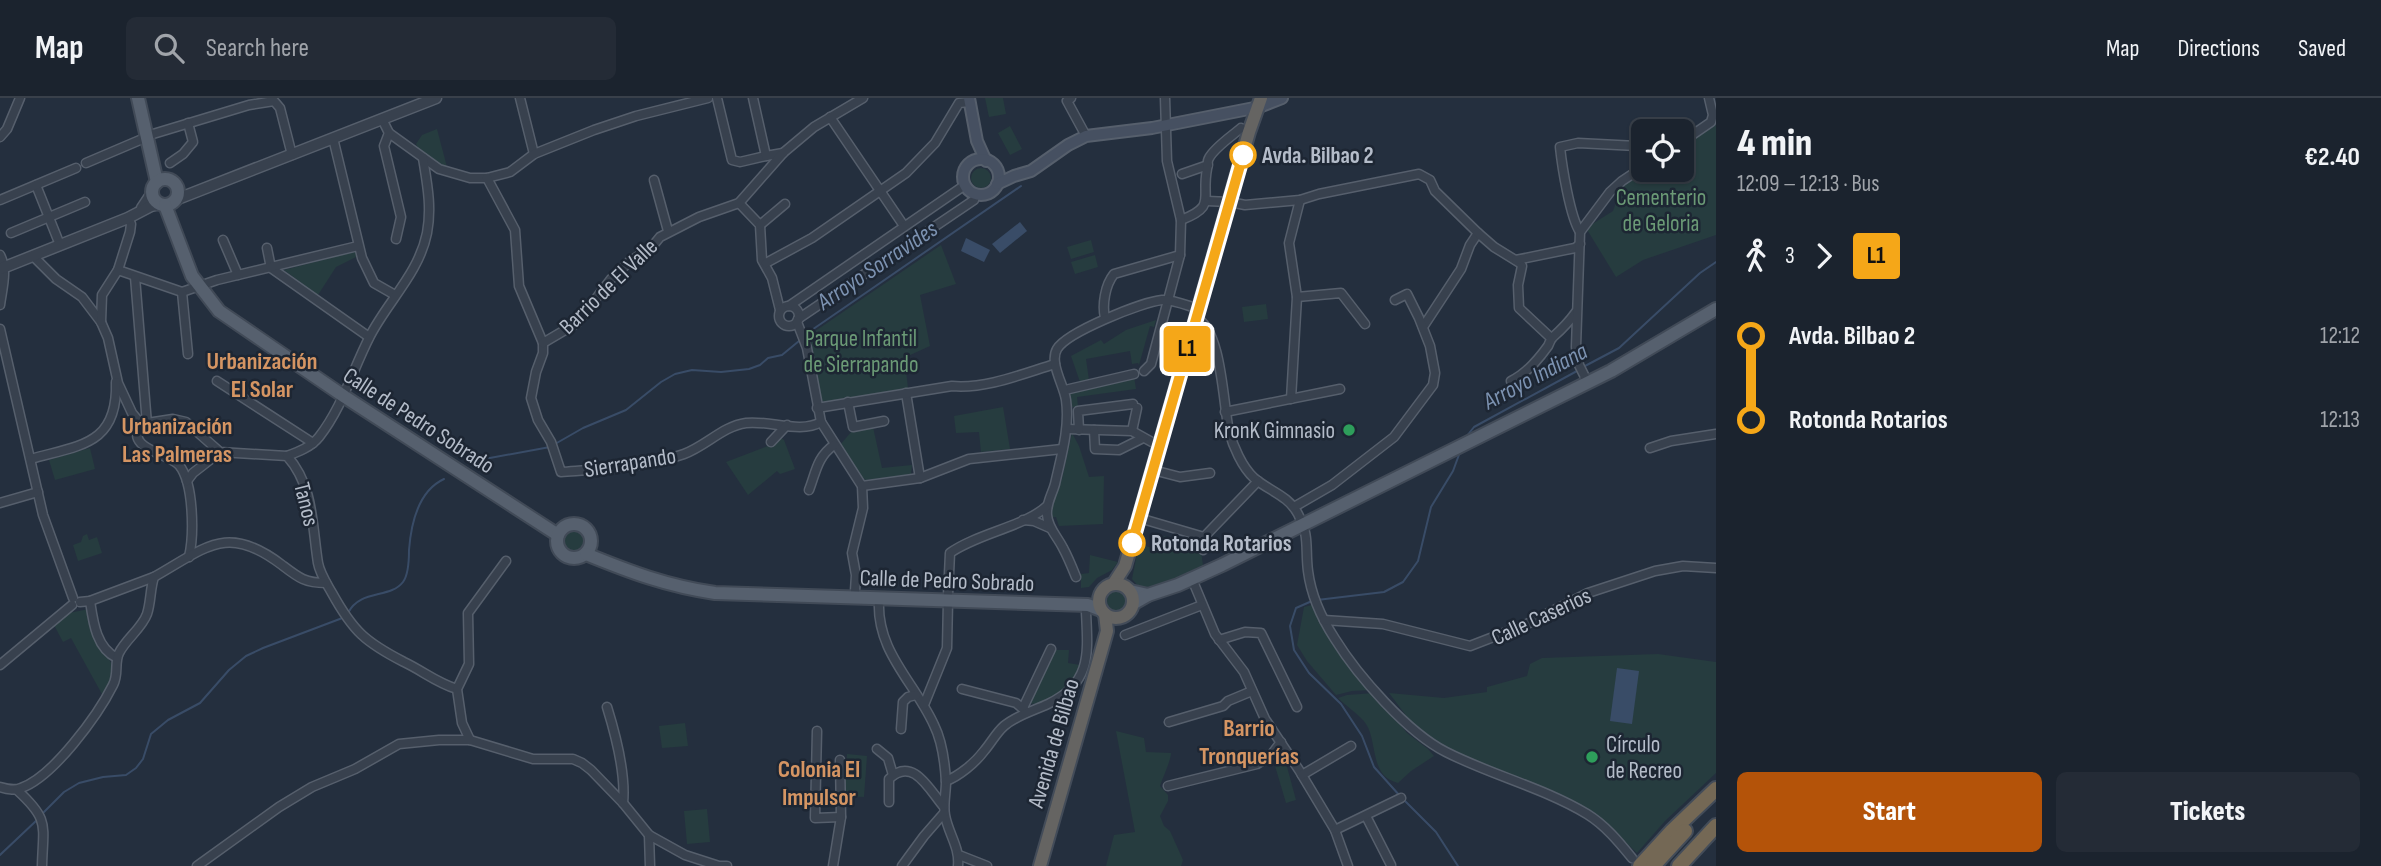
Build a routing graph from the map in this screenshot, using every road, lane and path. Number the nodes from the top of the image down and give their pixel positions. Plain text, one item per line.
1 (20, 98) edge
2 (138, 98) edge
3 (145, 98) edge
4 (436, 98) edge
5 (520, 98) edge
6 (708, 98) edge
7 (717, 98) edge
8 (753, 98) edge
9 (863, 98) edge
10 (1165, 98) edge
11 (1282, 98) edge
12 (1709, 98) edge
13 (1069, 99) edge
14 (423, 100) edge
15 (969, 100) edge
16 (248, 101) edge
17 (1260, 103) edge
18 (1230, 112) junction
19 (830, 117) junction
20 (382, 118) junction
21 (188, 123) junction
22 (1166, 124) junction
23 (1247, 126) junction
24 (388, 133) junction
25 (1694, 134) edge
26 (150, 135) junction
27 (1086, 136) junction
28 (0, 137) edge
29 (332, 138) junction
30 (1631, 146) edge
31 (783, 153) junction
32 (534, 154) junction
33 (292, 155) junction
34 (766, 156) junction
35 (424, 158) junction
36 (981, 161) junction
37 (86, 163) dead end
38 (170, 163) dead end
39 (1208, 166) junction
40 (76, 168) dead end
41 (1182, 174) dead end
42 (1631, 175) edge
43 (487, 178) junction
44 (998, 178) junction
45 (654, 180) dead end
46 (36, 185) junction
47 (158, 185) junction
48 (965, 185) junction
49 (881, 190) junction
50 (976, 194) junction
51 (0, 200) edge
52 (170, 200) junction
53 (1300, 200) junction
54 (1206, 201) junction
55 (85, 202) dead end
56 (739, 202) junction
57 (1230, 202) junction
58 (785, 204) dead end
59 (139, 211) junction
60 (49, 217) junction
61 (128, 218) junction
62 (1181, 220) junction
63 (760, 225) junction
64 (905, 226) junction
65 (668, 231) junction
66 (1580, 232) junction
67 (11, 233) dead end
68 (1478, 233) junction
69 (396, 239) dead end
70 (223, 240) dead end
71 (60, 245) junction
72 (358, 246) junction
73 (1577, 246) junction
74 (267, 248) dead end
75 (0, 255) edge
76 (1180, 255) junction
77 (33, 256) junction
78 (766, 263) junction
79 (1519, 263) junction
80 (2, 268) edge
81 (271, 268) junction
82 (118, 270) junction
83 (238, 275) junction
84 (135, 277) junction
85 (201, 285) junction
86 (182, 292) junction
87 (395, 295) junction
88 (1297, 297) junction
89 (1395, 300) dead end
90 (1169, 301) junction
91 (0, 305) edge
92 (785, 307) junction
93 (1716, 309) edge
94 (1576, 312) junction
95 (1197, 313) junction
96 (1105, 318) junction
97 (101, 322) junction
98 (795, 322) junction
99 (1365, 324) dead end
100 (1423, 327) junction
101 (0, 329) edge
102 (369, 337) junction
103 (1551, 338) junction
104 (543, 343) junction
105 (188, 354) dead end
106 (4, 363) edge
107 (1055, 364) junction
108 (1144, 371) dead end
109 (1134, 374) dead end
110 (1583, 374) junction
111 (115, 376) junction
112 (217, 381) dead end
113 (1511, 381) dead end
114 (1340, 389) dead end
115 (1065, 390) junction
116 (906, 393) junction
117 (345, 395) junction
118 (1291, 399) junction
119 (848, 402) junction
120 (817, 408) junction
121 (1225, 412) junction
122 (884, 421) dead end
123 (821, 422) junction
124 (144, 424) junction
125 (787, 425) junction
126 (1067, 429) junction
127 (1079, 429) junction
128 (1094, 430) junction
129 (1132, 431) junction
130 (1716, 434) edge
131 (1143, 438) junction
132 (771, 442) dead end
133 (313, 443) junction
134 (834, 445) junction
135 (1160, 446) junction
136 (1650, 448) dead end
137 (1062, 449) junction
138 (220, 452) junction
139 (287, 457) junction
140 (31, 459) junction
141 (1153, 470) junction
142 (1210, 474) dead end
143 (920, 478) junction
144 (187, 481) junction
145 (1258, 481) junction
146 (862, 486) junction
147 (809, 490) dead end
148 (38, 492) junction
149 (0, 503) edge
150 (1047, 506) junction
151 (1294, 507) junction
152 (1139, 518) junction
153 (1022, 520) junction
154 (1303, 524) junction
155 (1050, 528) junction
156 (560, 532) junction
157 (1205, 537) junction
158 (589, 549) junction
159 (1203, 550) dead end
160 (189, 556) junction
161 (506, 561) dead end
162 (1716, 568) edge
163 (154, 576) junction
164 (1076, 577) dead end
165 (1192, 579) junction
166 (326, 583) junction
167 (855, 591) junction
168 (1126, 591) junction
169 (1099, 596) junction
170 (879, 598) junction
171 (948, 598) junction
172 (90, 601) junction
173 (75, 602) junction
174 (1088, 605) junction
175 (1202, 606) junction
176 (1103, 612) junction
177 (1118, 618) junction
178 (1324, 620) junction
179 (1107, 631) junction
180 (1125, 635) dead end
181 (1219, 640) junction
182 (1051, 649) dead end
183 (117, 658) junction
184 (0, 665) edge
185 (457, 689) junction
186 (962, 689) dead end
187 (1252, 691) junction
188 (916, 695) junction
189 (924, 705) junction
190 (1297, 707) dead end
191 (607, 708) dead end
192 (1025, 710) junction
193 (1169, 722) dead end
194 (901, 729) dead end
195 (817, 731) dead end
196 (470, 740) junction
197 (1280, 742) junction
198 (1351, 746) dead end
199 (877, 748) dead end
200 (840, 760) dead end
201 (893, 775) junction
202 (1302, 775) junction
203 (946, 781) junction
204 (1168, 786) dead end
205 (0, 787) edge
206 (1716, 789) edge
207 (17, 790) junction
208 (1401, 798) dead end
209 (1716, 800) edge
210 (889, 802) dead end
211 (623, 803) junction
212 (944, 810) junction
213 (841, 817) junction
214 (1367, 819) junction
215 (1716, 826) edge
216 (1335, 830) junction
217 (649, 835) junction
218 (959, 855) junction
219 (1643, 862) edge
220 (706, 864) edge
221 (1391, 865) edge
222 (42, 866) edge
223 (197, 866) edge
224 (650, 866) edge
225 (719, 866) edge
226 (727, 866) edge
227 (833, 866) edge
228 (902, 866) edge
229 (958, 866) edge
230 (987, 866) edge
231 (1040, 866) edge
232 (1349, 866) edge
233 (1679, 866) edge

1 - 28 street
2 - 26 main road
3 - 26 main road
4 - 14 street
5 - 32 street
6 - 32 street
7 - 34 street
8 - 34 street
9 - 19 street, Barrio de El Valle
10 - 22 street
11 - 17 main road
12 - 25 street
13 - 27 street
14 - 20 street
15 - 36 main road
15 - 49 street
16 - 21 street
16 - 33 street
17 - 18 main road
17 - 23 highway
18 - 22 main road
18 - 23 main road
19 - 31 street, Barrio de El Valle
19 - 49 street
20 - 24 street
20 - 29 street
21 - 26 street
21 - 38 street
22 - 27 main road
22 - 62 street
23 - 39 street
23 - 57 highway
24 - 35 street
24 - 69 street
26 - 37 street
26 - 47 main road
27 - 44 main road
29 - 33 street
29 - 72 street
30 - 66 street
31 - 34 street
31 - 56 street, Barrio de El Valle
32 - 43 street
33 - 52 street
35 - 43 street
35 - 87 street
36 - 44 main road
36 - 48 main road
39 - 41 street
39 - 54 street
40 - 46 street
42 - 66 street
43 - 104 street, Barrio de El Valle
44 - 50 main road
45 - 65 street, Barrio de El Valle
46 - 51 street
46 - 60 street
47 - 52 main road
47 - 52 main road
47 - 59 street
48 - 50 main road
48 - 64 street
49 - 64 street
49 - 78 street
50 - 98 street
52 - 59 street
52 - 85 main road, Calle de Pedro Sobrado
53 - 57 street
53 - 68 street
53 - 88 street
54 - 57 street
54 - 62 street
55 - 60 street
56 - 63 street
56 - 65 street, Barrio de El Valle
57 - 95 highway
58 - 63 street
59 - 61 street
60 - 67 street
60 - 71 street
61 - 71 street
61 - 82 street
62 - 76 street
63 - 78 street
64 - 92 street
65 - 104 street, Barrio de El Valle
66 - 73 street
68 - 79 street
68 - 100 street
70 - 83 street
71 - 77 street
72 - 81 street
72 - 87 street
73 - 79 street
73 - 94 street
74 - 81 street
75 - 80 street
76 - 90 street
76 - 96 street
77 - 80 street
77 - 97 street
78 - 92 street
79 - 103 street
80 - 91 street
81 - 83 street
81 - 102 street
82 - 84 street
82 - 97 street
83 - 85 street
84 - 86 street
84 - 124 street
85 - 86 street
85 - 117 main road, Calle de Pedro Sobrado
86 - 105 street
87 - 102 street
88 - 99 street
88 - 118 street
89 - 100 street
90 - 95 street
90 - 96 street
90 - 108 street
92 - 98 street
92 - 98 street
93 - 110 main road
94 - 103 street
94 - 110 street
95 - 121 street
95 - 135 highway
96 - 107 street
97 - 111 street
98 - 120 street
100 - 151 street
101 - 106 street
102 - 117 street
103 - 113 street
104 - 125 street, Sierrapando
106 - 140 street
107 - 115 street
107 - 116 street
109 - 115 street
110 - 154 main road
111 - 124 street
111 - 140 street
112 - 133 street
114 - 118 street
115 - 126 street
116 - 119 street
116 - 143 street
117 - 133 street
117 - 156 main road, Calle de Pedro Sobrado
118 - 121 street
119 - 120 street
119 - 122 street
120 - 123 street
121 - 145 street
123 - 125 street, Sierrapando
123 - 134 street
124 - 138 street
124 - 144 street
125 - 132 street
126 - 127 street
126 - 137 street
127 - 128 street
127 - 129 street
128 - 129 street
128 - 131 street
129 - 131 street
130 - 136 street
131 - 135 street
133 - 139 street
134 - 146 street
134 - 147 street
135 - 141 highway
137 - 143 street
137 - 150 street
138 - 139 street, Tanos
138 - 144 street
139 - 166 street, Tanos
140 - 148 street
141 - 142 street
141 - 152 highway
143 - 146 street
144 - 160 street
145 - 151 street
145 - 157 street
146 - 167 street
148 - 149 street
148 - 173 street
150 - 153 street
150 - 155 street
151 - 154 street
152 - 157 street
152 - 168 highway
153 - 155 street
153 - 171 street
154 - 165 main road
154 - 178 street
155 - 164 street
156 - 158 main road
156 - 158 main road
157 - 159 street
158 - 167 main road, Calle de Pedro Sobrado
158 - 170 main road, Calle de Pedro Sobrado
160 - 163 street
160 - 166 street
161 - 185 street
162 - 178 street, Calle Caserios
163 - 172 street
163 - 183 street
165 - 168 main road
165 - 175 street
166 - 185 street, Tanos
167 - 171 main road, Calle de Pedro Sobrado
168 - 169 highway
168 - 177 highway
169 - 171 main road, Calle de Pedro Sobrado
169 - 176 highway
170 - 171 main road, Calle de Pedro Sobrado
170 - 188 street
171 - 174 main road, Calle de Pedro Sobrado
171 - 189 street
172 - 173 street
172 - 183 street
173 - 184 street
174 - 176 main road, Calle de Pedro Sobrado
174 - 192 street
175 - 180 street
175 - 181 street
176 - 177 highway
176 - 179 highway, Avenida de Bilbao
177 - 179 highway, Avenida de Bilbao
178 - 219 street
179 - 231 highway, Avenida de Bilbao
181 - 187 street
181 - 190 street
182 - 192 street
183 - 207 street
185 - 196 street
186 - 192 street
187 - 193 street
187 - 197 street
188 - 189 street
188 - 194 street
189 - 203 street
191 - 211 street
192 - 203 street
195 - 213 street
196 - 211 street
196 - 223 street
197 - 202 street
197 - 204 street
198 - 202 street
199 - 201 street
200 - 213 street
201 - 210 street
201 - 212 street
202 - 216 street
203 - 212 street
205 - 207 street
206 - 219 highway
207 - 222 street
208 - 214 street
209 - 219 highway
211 - 217 street
212 - 218 street
212 - 228 street
213 - 227 street
214 - 216 street
214 - 221 street
215 - 233 highway
216 - 232 street
217 - 220 street
217 - 224 street
218 - 229 street
218 - 230 street
220 - 225 street
225 - 226 street

